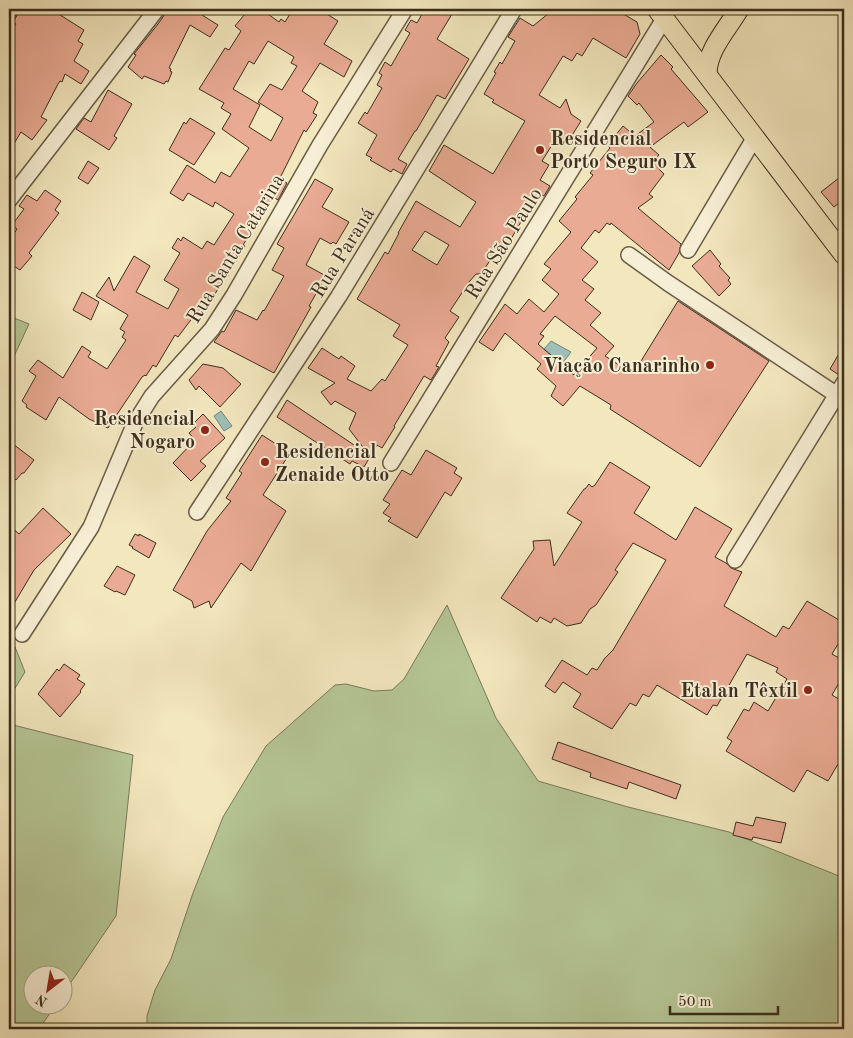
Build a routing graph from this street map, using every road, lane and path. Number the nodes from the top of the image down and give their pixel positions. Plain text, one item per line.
1 (157, 9) edge
2 (404, 9) edge
3 (514, 9) edge
4 (739, 9) edge
5 (661, 14) edge
6 (707, 74) junction
7 (755, 137) junction
8 (9, 200) edge
9 (688, 250) dead end
10 (629, 255) dead end
11 (844, 255) edge
12 (840, 389) edge
13 (391, 463) dead end
14 (197, 512) dead end
15 (735, 560) dead end
16 (22, 634) dead end

1 - 8 street
2 - 16 street, Rua Santa Catarina
3 - 14 street, Rua Paraná
4 - 6 main road
5 - 6 main road
5 - 13 street, Rua São Paulo
6 - 7 main road
7 - 9 street
7 - 11 main road
10 - 12 street
12 - 15 street

